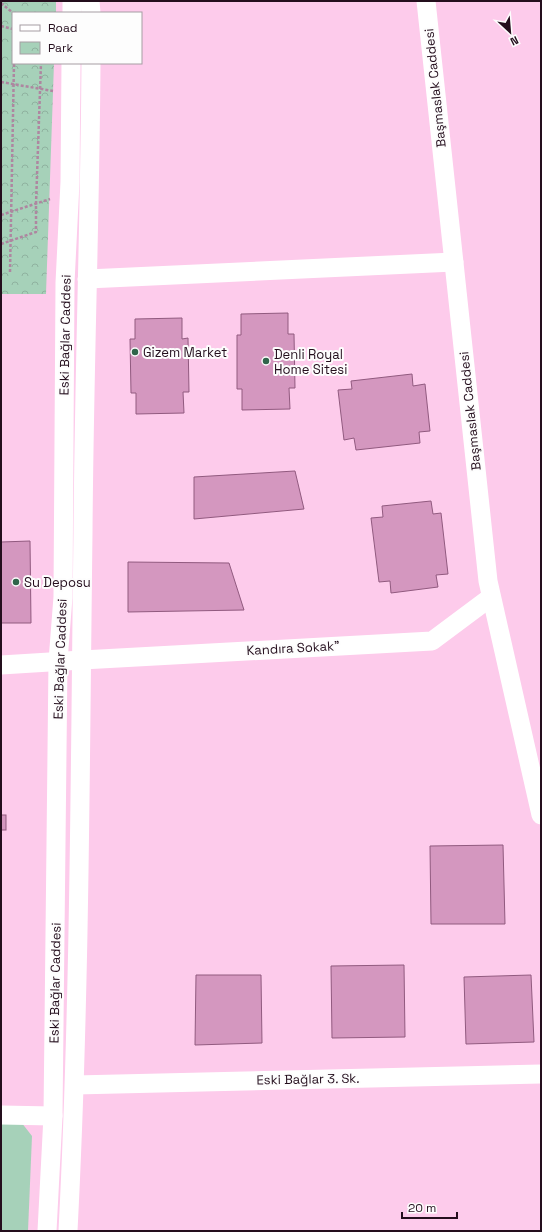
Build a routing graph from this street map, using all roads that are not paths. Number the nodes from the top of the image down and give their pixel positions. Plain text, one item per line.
1 (72, 1) edge
2 (90, 1) edge
3 (426, 1) edge
4 (72, 12) edge
5 (91, 12) edge
6 (71, 64) edge
7 (91, 64) edge
8 (454, 262) junction
9 (87, 279) junction
10 (491, 597) junction
11 (82, 660) junction
12 (58, 661) junction
13 (1, 665) edge
14 (541, 815) edge
15 (541, 1074) edge
16 (75, 1085) junction
17 (1, 1115) edge
18 (53, 1116) junction
19 (47, 1231) edge
20 (68, 1231) edge

1 - 4 street
2 - 5 street
3 - 8 street, Başmaslak Caddesi
6 - 12 street, Eski Bağlar Caddesi
7 - 9 street, Eski Bağlar Caddesi
8 - 9 street
8 - 10 street, Başmaslak Caddesi
9 - 11 street, Eski Bağlar Caddesi
10 - 11 street, Kandıra Sokak"
10 - 14 street, Başmaslak Caddesi
11 - 12 street, Kandıra Sokak"
11 - 16 street, Eski Bağlar Caddesi
12 - 13 street, Kandıra Sokak"
12 - 18 street, Eski Bağlar Caddesi
15 - 16 street, Eski Bağlar 3. Sk.
16 - 20 street, Eski Bağlar Caddesi
17 - 18 street
18 - 19 street, Eski Bağlar Caddesi

